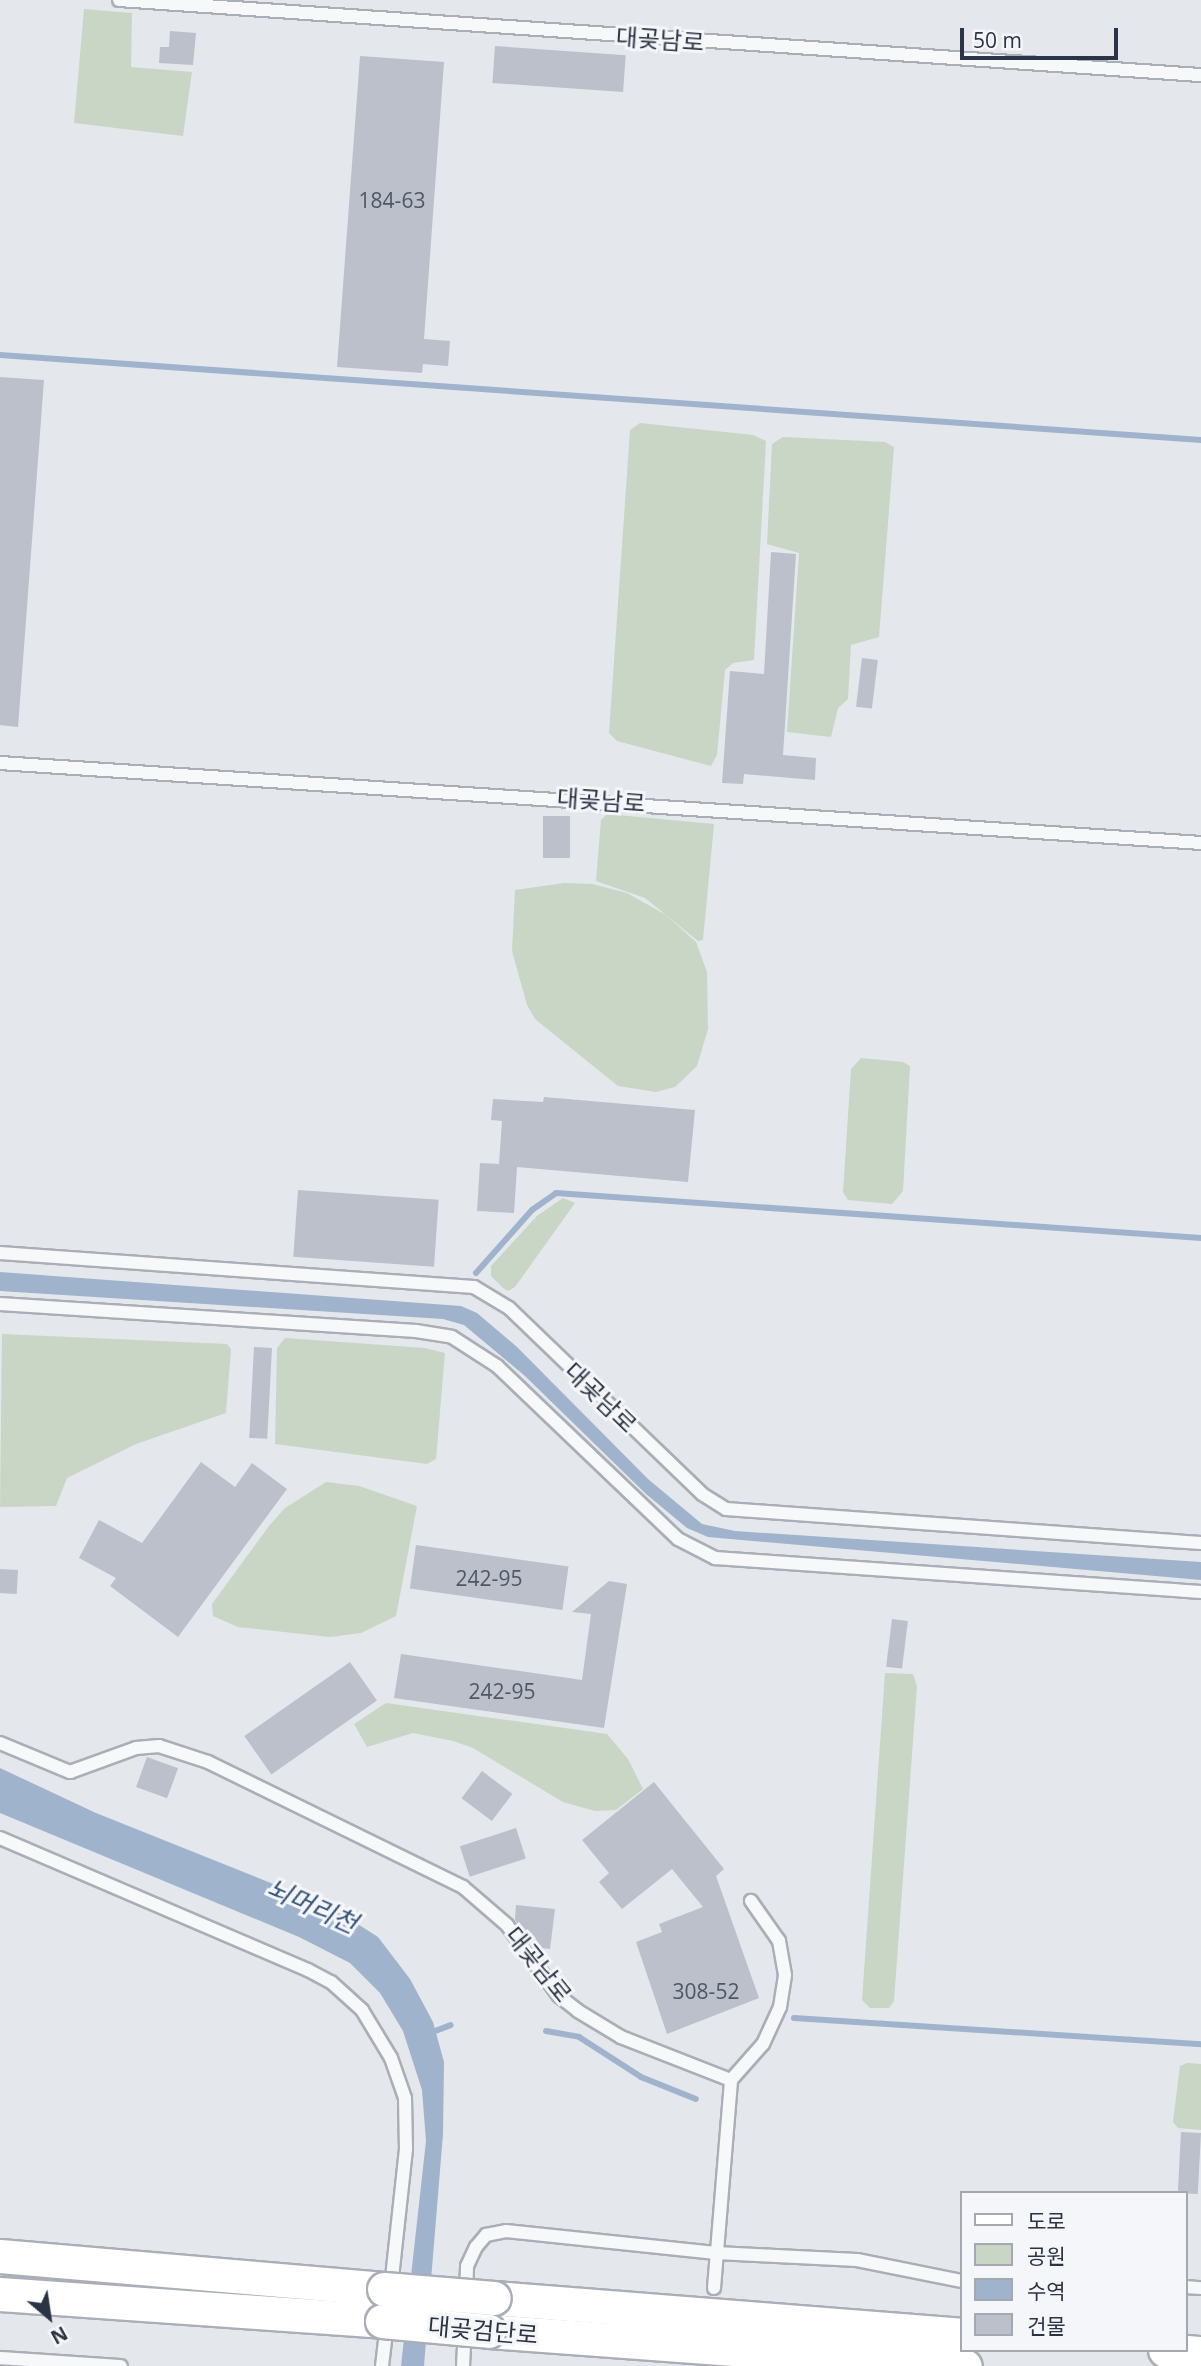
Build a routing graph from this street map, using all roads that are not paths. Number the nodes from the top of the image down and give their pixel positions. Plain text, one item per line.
1 (119, 0) edge
2 (1201, 75) edge
3 (0, 763) edge
4 (1201, 843) edge
5 (0, 1253) edge
6 (0, 1304) edge
7 (1201, 1544) edge
8 (1201, 1592) edge
9 (2, 1750) edge
10 (0, 1838) edge
11 (751, 1901) dead end
12 (731, 2080) junction
13 (716, 2253) junction
14 (0, 2256) edge
15 (960, 2281) edge
16 (714, 2288) dead end
17 (0, 2294) edge
18 (383, 2305) junction
19 (960, 2335) edge
20 (0, 2358) edge
21 (121, 2366) edge
22 (382, 2366) edge
23 (463, 2366) edge
24 (965, 2366) edge

1 - 2 lane, 대곶남로
3 - 4 lane, 대곶남로
5 - 7 lane, 대곶남로
6 - 8 lane, 대곶남로
9 - 12 lane, 대곶남로
10 - 22 lane
11 - 12 lane
12 - 13 lane
13 - 15 lane
13 - 16 lane
13 - 23 lane
14 - 18 main road, 대곶검단로
17 - 18 main road, 대곶검단로
18 - 19 main road, 대곶검단로, bridge
18 - 24 main road, 대곶검단로, bridge
20 - 21 lane

